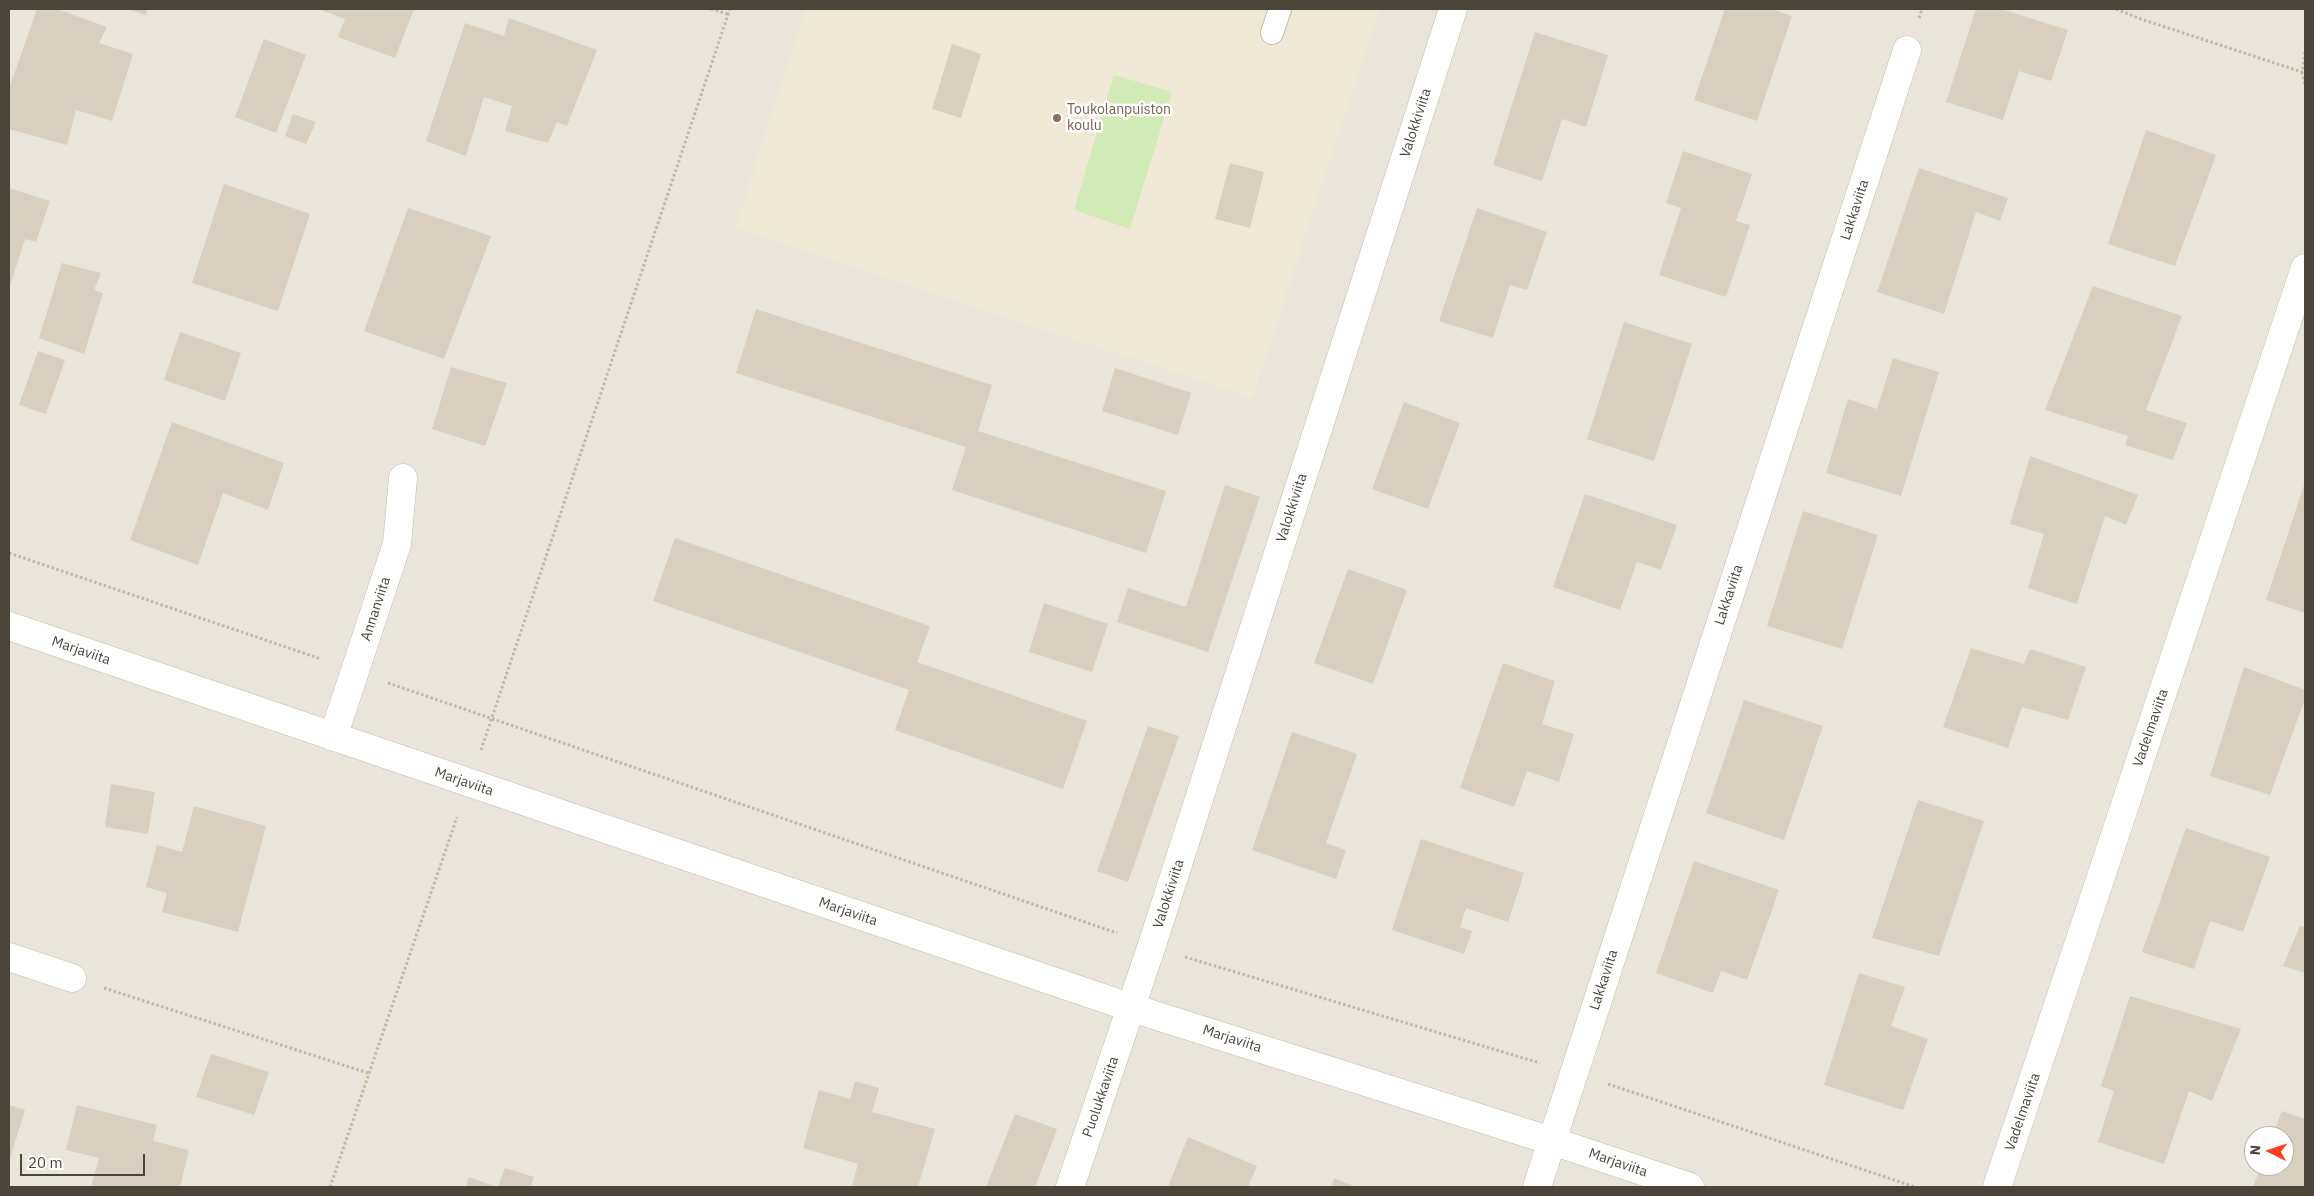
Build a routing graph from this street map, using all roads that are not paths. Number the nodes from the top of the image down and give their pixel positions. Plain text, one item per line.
1 (1280, 9) edge
2 (1453, 9) edge
3 (1272, 33) dead end
4 (1907, 50) dead end
5 (2305, 268) edge
6 (403, 478) dead end
7 (9, 626) edge
8 (332, 737) junction
9 (9, 957) edge
10 (72, 978) road end
11 (1132, 1008) junction
12 (1552, 1141) junction
13 (1070, 1187) edge
14 (1537, 1187) edge
15 (1690, 1187) edge
16 (1998, 1187) edge

1 - 3 lane
2 - 11 street, Valokkiviita
4 - 12 street, Lakkaviita
5 - 16 street, Vadelmaviita
6 - 8 street, Annanviita
7 - 8 street, Marjaviita
8 - 11 street, Marjaviita
9 - 10 street
11 - 12 street, Marjaviita
11 - 13 street, Puolukkaviita
12 - 14 street, Lakkaviita
12 - 15 street, Marjaviita

